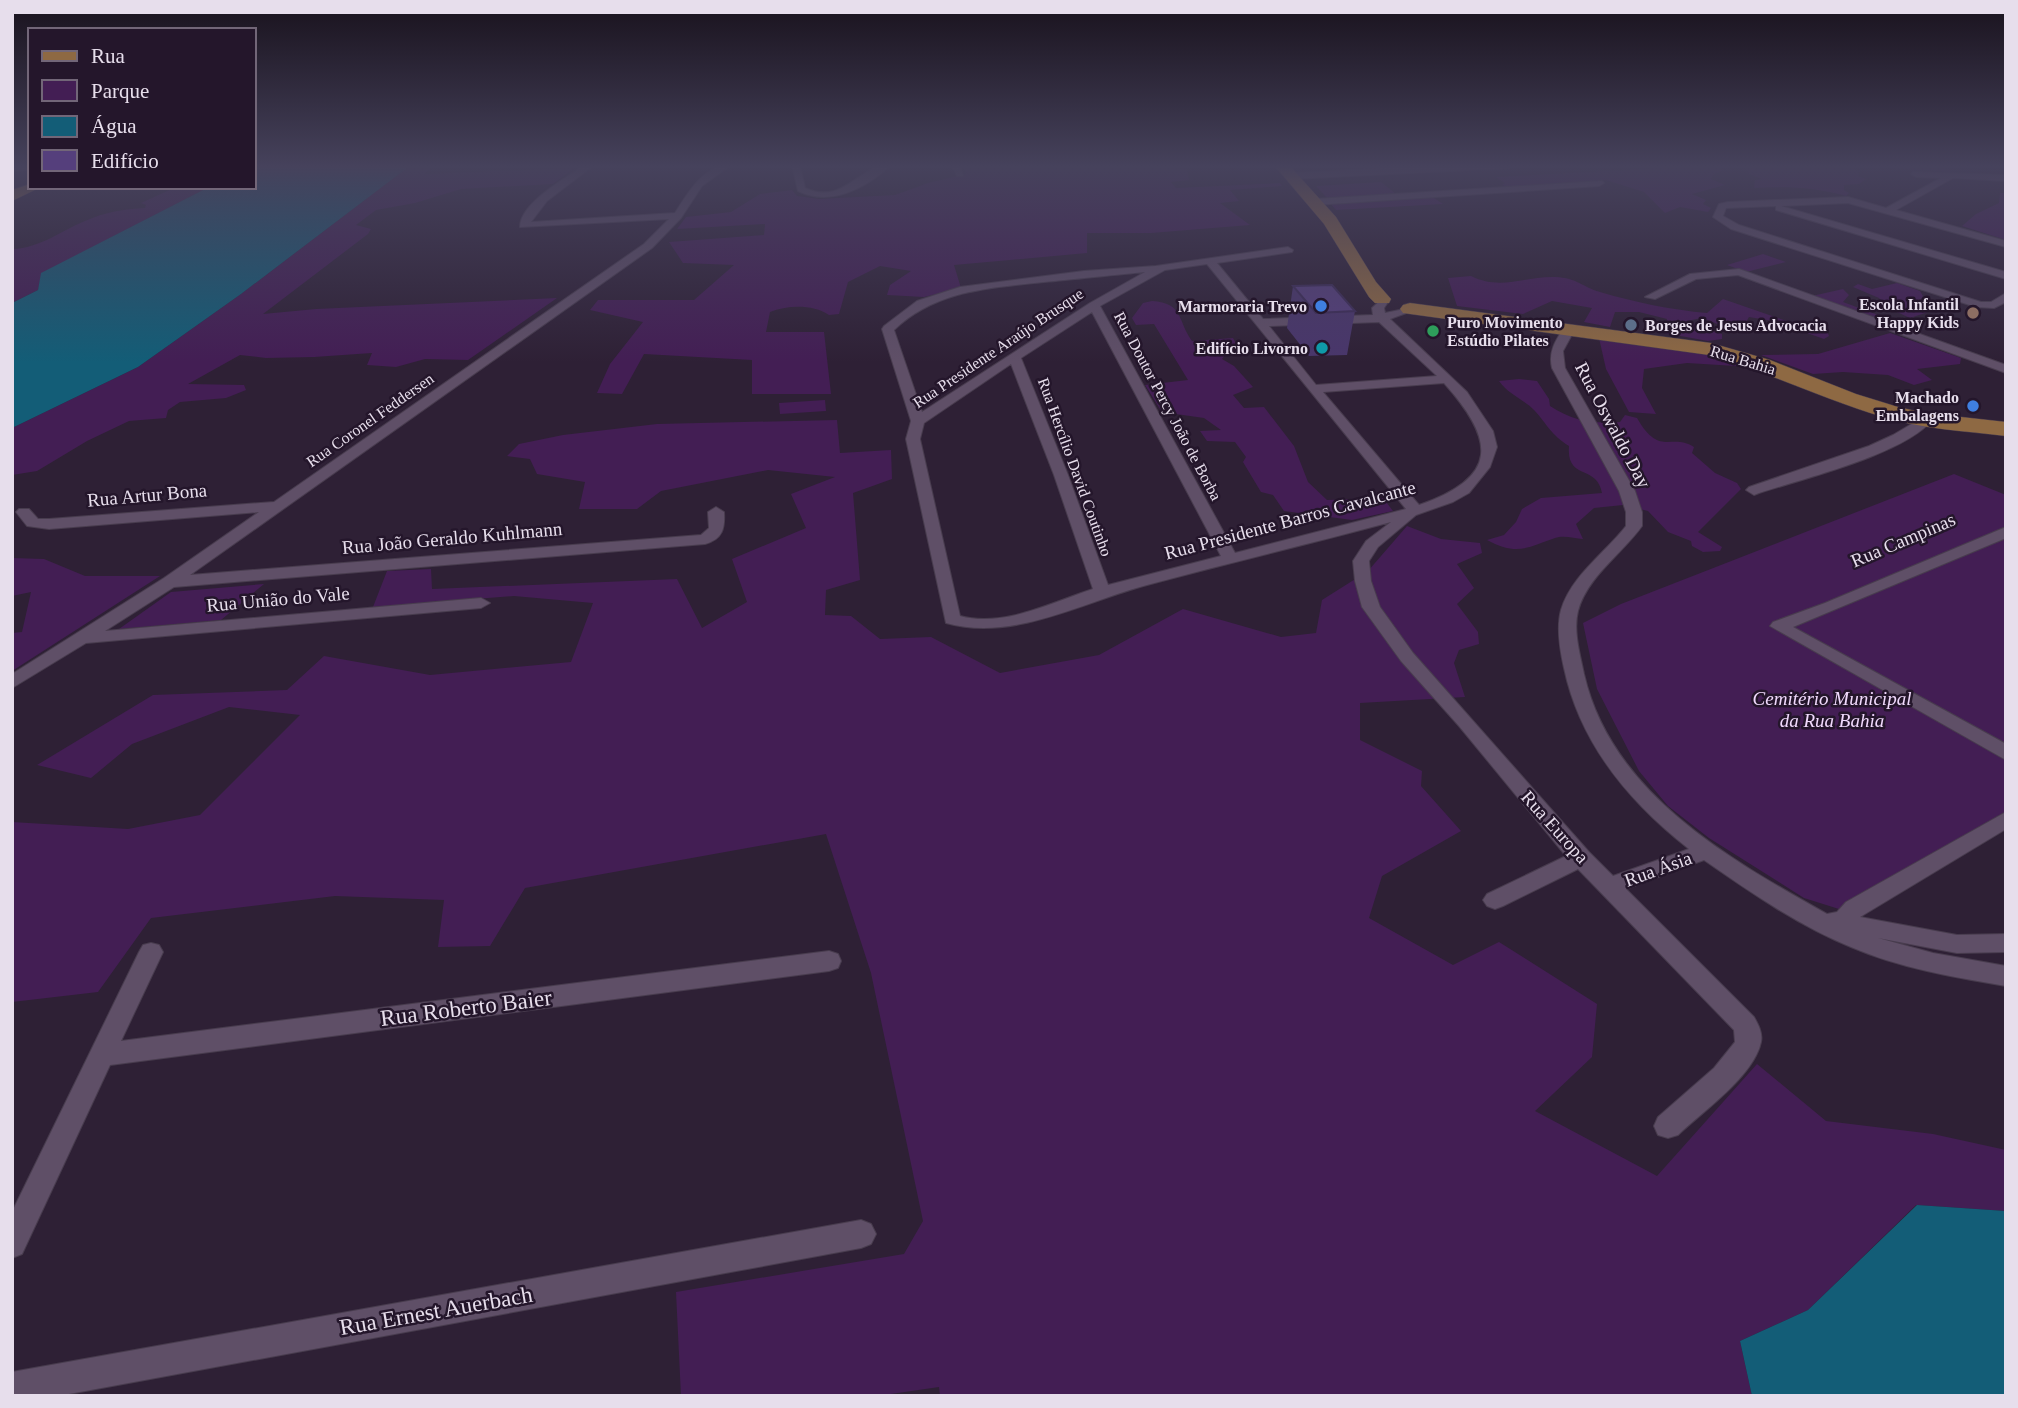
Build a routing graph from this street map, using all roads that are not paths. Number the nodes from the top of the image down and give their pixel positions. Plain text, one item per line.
1 (662, 231) edge
2 (1335, 231) edge
3 (1747, 231) edge
4 (1853, 231) edge
5 (1958, 231) edge
6 (2006, 244) edge
7 (1288, 250) dead end
8 (1209, 260) junction
9 (1162, 267) junction
10 (1360, 267) junction
11 (2006, 276) edge
12 (2006, 296) edge
13 (1651, 297) dead end
14 (1409, 304) junction
15 (1094, 305) junction
16 (1382, 307) junction
17 (1259, 323) junction
18 (1569, 329) junction
19 (1014, 356) junction
20 (2006, 369) edge
21 (1447, 379) junction
22 (1313, 389) junction
23 (1925, 420) junction
24 (918, 421) junction
25 (2004, 429) edge
26 (1754, 490) dead end
27 (278, 506) junction
28 (1415, 510) junction
29 (24, 512) dead end
30 (716, 512) dead end
31 (2006, 520) edge
32 (2006, 532) edge
33 (1231, 560) junction
34 (170, 582) junction
35 (1102, 591) junction
36 (481, 603) dead end
37 (1818, 607) junction
38 (952, 619) joint
39 (78, 638) junction
40 (12, 682) edge
41 (2006, 753) edge
42 (2006, 819) edge
43 (1706, 851) junction
44 (1581, 858) junction
45 (1610, 886) junction
46 (1495, 900) dead end
47 (1816, 919) junction
48 (1843, 922) junction
49 (2006, 943) edge
50 (151, 952) dead end
51 (830, 961) dead end
52 (2006, 976) edge
53 (102, 1055) junction
54 (1668, 1126) dead end
55 (861, 1234) dead end
56 (12, 1244) edge
57 (12, 1388) edge

1 - 27 street, Rua Coronel Feddersen
2 - 10 main road, Rua Bahia
3 - 12 street
4 - 11 street
5 - 6 street
7 - 8 street, Rua Presidente Araújo Brusque
8 - 9 street, Rua Presidente Araújo Brusque
8 - 17 street
9 - 15 street, Rua Presidente Araújo Brusque
9 - 24 street
10 - 14 main road, Rua Bahia
10 - 16 main road, Rua Bahia
13 - 20 street
14 - 16 main road
14 - 18 main road, Rua Bahia
15 - 19 street, Rua Presidente Araújo Brusque
15 - 33 street, Rua Doutor Percy João de Borba
16 - 17 street
16 - 21 street, Rua Presidente Barros Cavalcante
17 - 22 street
18 - 23 main road, Rua Bahia
18 - 43 street, Rua Oswaldo Day
19 - 24 street, Rua Presidente Araújo Brusque
19 - 35 street, Rua Hercílio David Coutinho
21 - 22 street
21 - 28 street, Rua Presidente Barros Cavalcante
22 - 28 street
23 - 25 main road, Rua Bahia
23 - 26 street
24 - 38 street, Rua Presidente Araújo Brusque
27 - 29 street, Rua Artur Bona
27 - 34 street, Rua Coronel Feddersen
28 - 33 street, Rua Presidente Barros Cavalcante
28 - 44 street, Rua Europa
30 - 34 street, Rua João Geraldo Kuhlmann
31 - 37 street, Rua Campinas
32 - 37 street, Rua Campinas
33 - 35 street, Rua Presidente Barros Cavalcante
34 - 39 street, Rua Coronel Feddersen
35 - 38 street, Rua Presidente Barros Cavalcante
36 - 39 street, Rua União do Vale
37 - 41 street
39 - 40 street, Rua Coronel Feddersen
42 - 48 street
43 - 45 street, Rua Ásia
43 - 47 street, Rua Oswaldo Day
44 - 45 street, Rua Europa
44 - 46 street
45 - 54 street, Rua Europa
47 - 48 street
47 - 52 street, Rua Oswaldo Day
48 - 49 street
50 - 53 street
51 - 53 street, Rua Roberto Baier
53 - 56 street
55 - 57 street, Rua Ernest Auerbach

